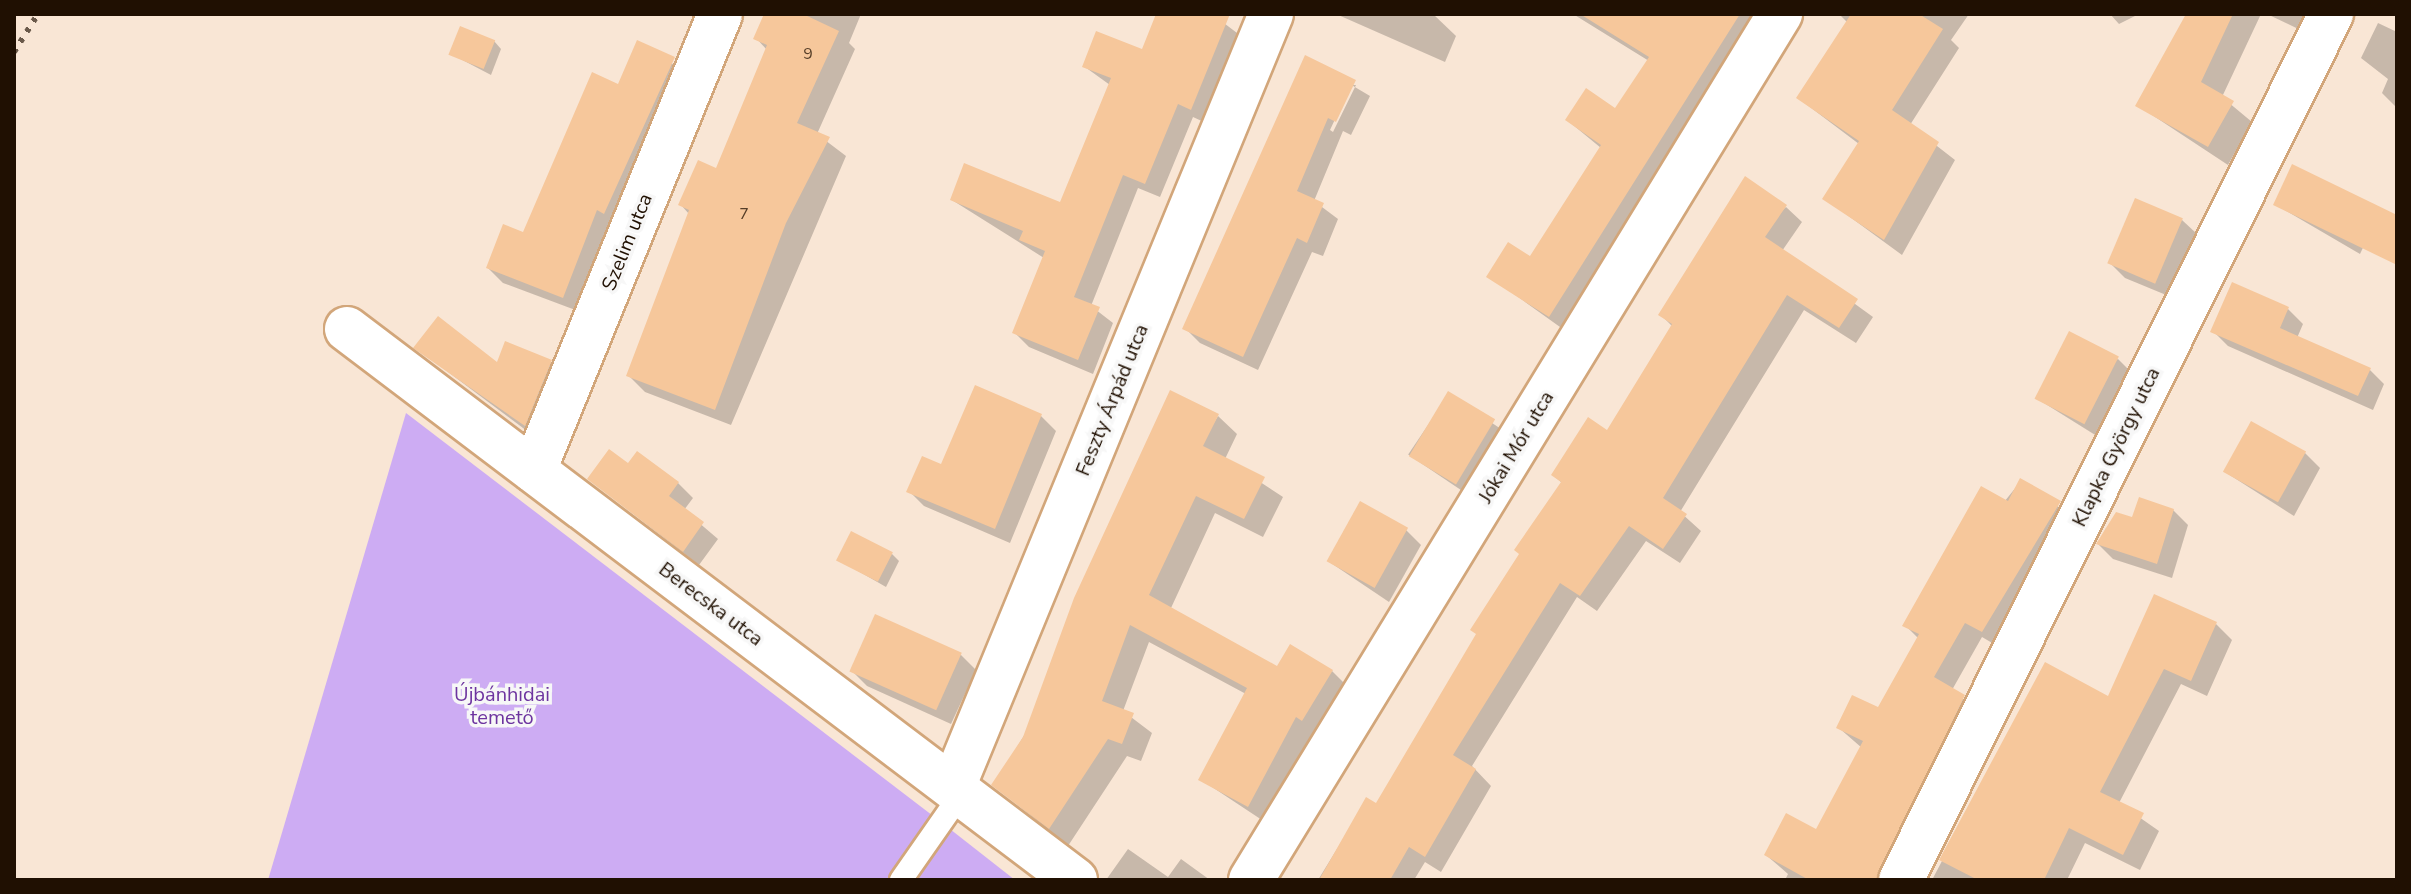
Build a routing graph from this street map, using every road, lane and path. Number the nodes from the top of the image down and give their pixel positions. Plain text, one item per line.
1 (720, 14) edge
2 (1271, 14) edge
3 (1780, 14) edge
4 (2331, 14) edge
5 (347, 329) dead end
6 (534, 470) junction
7 (957, 790) junction
8 (901, 880) edge
9 (1075, 880) edge
10 (1251, 880) edge
11 (1901, 880) edge

1 - 6 street, Szelim utca
2 - 7 street, Feszty Árpád utca
3 - 10 street, Jókai Mór utca
4 - 11 street, Klapka György utca
5 - 6 street, Berecska utca
6 - 7 street, Berecska utca
7 - 8 lane
7 - 9 street, Berecska utca

